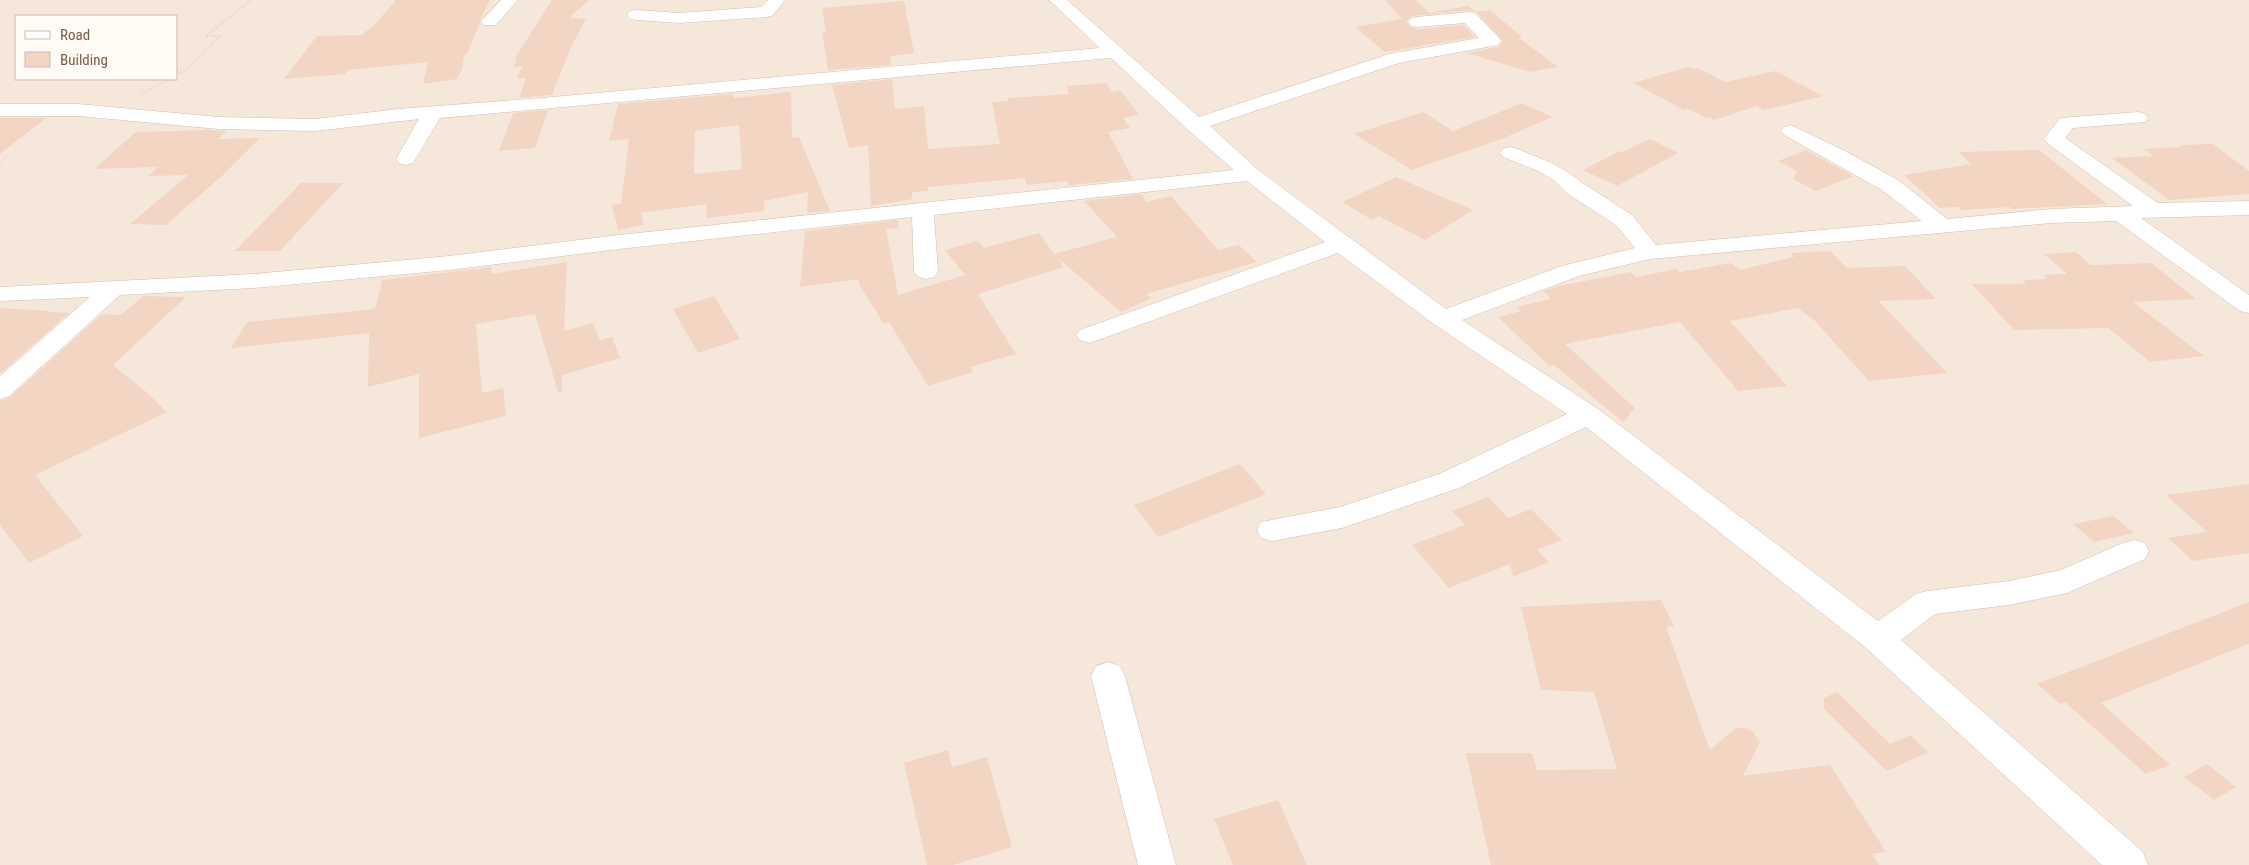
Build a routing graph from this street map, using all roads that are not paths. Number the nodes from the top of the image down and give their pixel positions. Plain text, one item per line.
1 (510, 0) edge
2 (776, 0) edge
3 (1057, 0) edge
4 (636, 16) dead end
5 (490, 21) dead end
6 (1417, 22) dead end
7 (1116, 52) junction
8 (0, 110) edge
9 (433, 112) junction
10 (2138, 118) dead end
11 (1194, 124) junction
12 (1791, 131) dead end
13 (1510, 153) dead end
14 (406, 158) dead end
15 (1251, 174) junction
16 (2249, 208) edge
17 (923, 209) junction
18 (2154, 210) junction
19 (2121, 214) junction
20 (1942, 226) junction
21 (1341, 244) junction
22 (1650, 252) junction
23 (926, 272) dead end
24 (113, 289) junction
25 (0, 294) edge
26 (2249, 306) edge
27 (1443, 319) junction
28 (1088, 335) dead end
29 (0, 390) edge
30 (1588, 415) junction
31 (1272, 530) dead end
32 (2134, 551) dead end
33 (1878, 639) junction
34 (1108, 676) dead end
35 (1157, 865) edge
36 (2129, 865) edge

1 - 5 street
2 - 4 street
3 - 7 street
6 - 11 street
7 - 9 street
7 - 11 street
8 - 9 street
9 - 14 street
10 - 18 street
11 - 15 street
12 - 20 street
13 - 22 street
15 - 17 street
15 - 21 street
16 - 18 street
17 - 23 street
17 - 24 street
18 - 19 street
19 - 20 street
19 - 26 street
20 - 22 street
21 - 27 street
21 - 28 street
22 - 27 street
24 - 25 street
24 - 29 street
27 - 30 street
30 - 31 street
30 - 33 street
32 - 33 street
33 - 36 street
34 - 35 street

